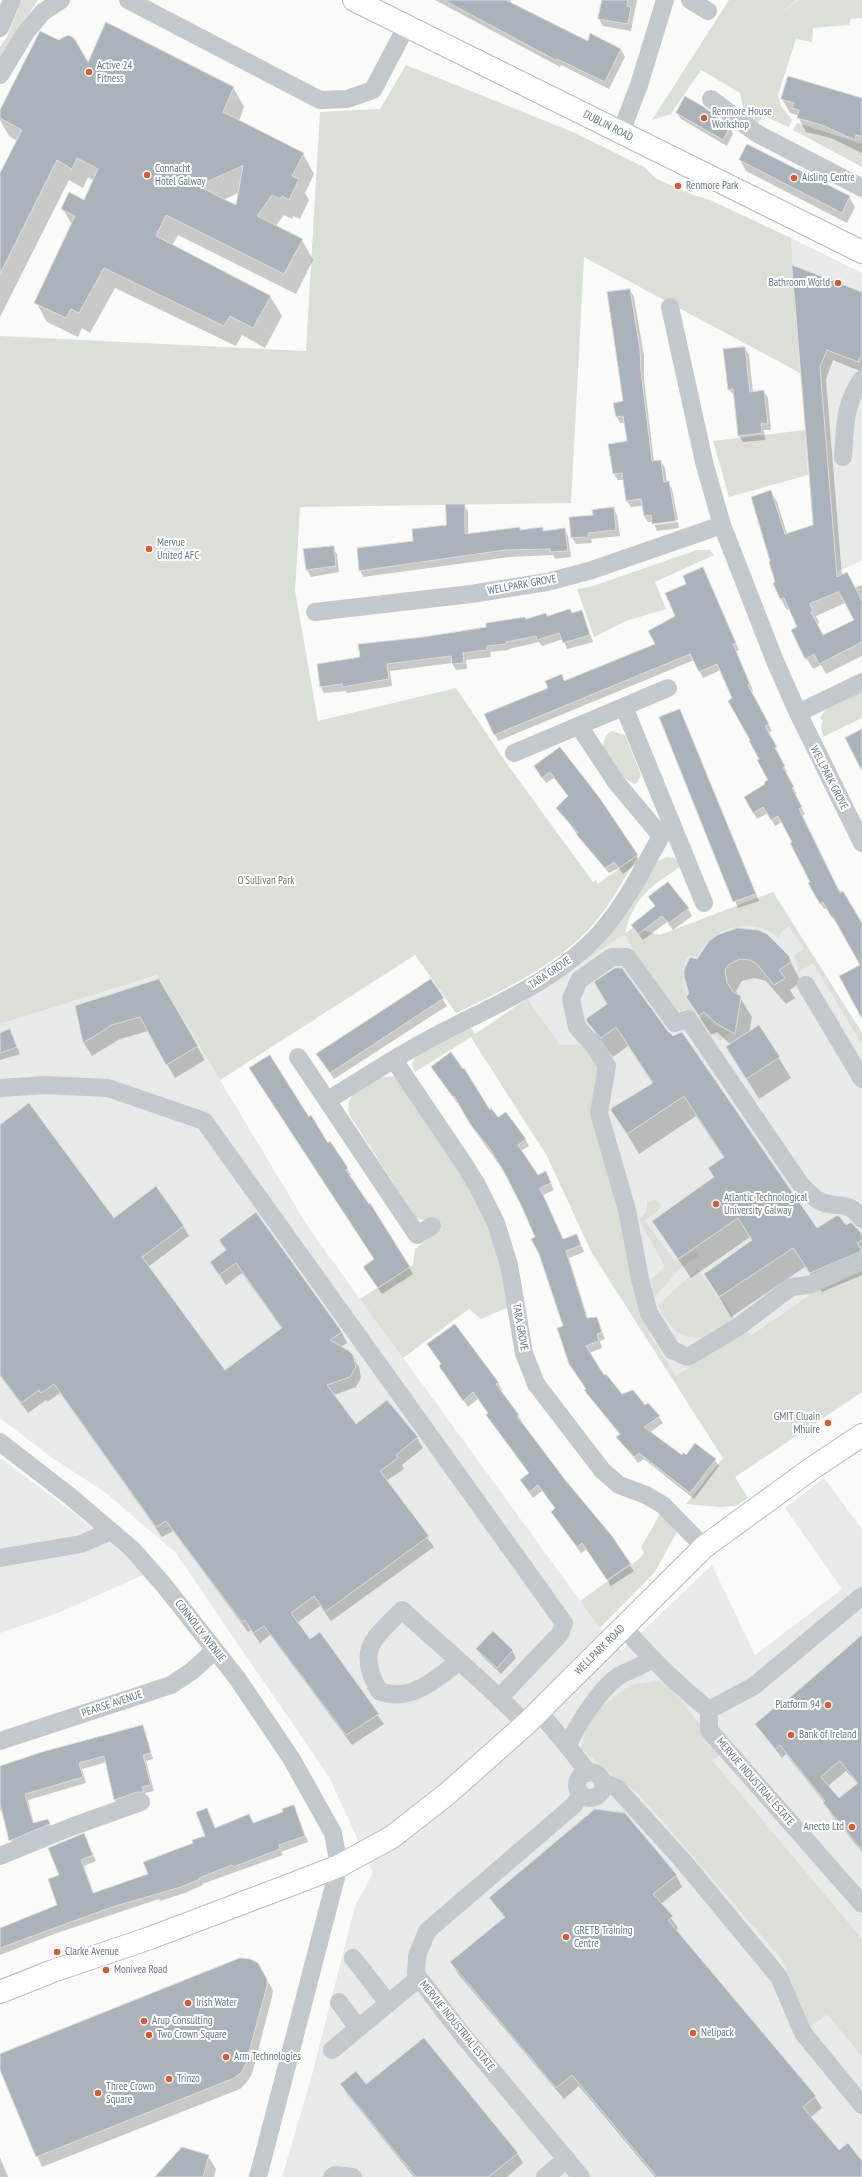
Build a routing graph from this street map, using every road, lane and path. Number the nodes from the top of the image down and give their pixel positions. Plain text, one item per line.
1 (12, 0) edge
2 (62, 0) edge
3 (128, 0) edge
4 (354, 0) edge
5 (665, 0) edge
6 (690, 0) edge
7 (708, 11) dead end
8 (406, 27) junction
9 (0, 28) edge
10 (0, 75) edge
11 (711, 99) dead end
12 (621, 132) junction
13 (862, 188) edge
14 (862, 252) edge
15 (670, 307) dead end
16 (862, 379) edge
17 (843, 457) dead end
18 (722, 525) junction
19 (315, 612) dead end
20 (862, 682) edge
21 (668, 688) dead end
22 (624, 707) junction
23 (798, 713) junction
24 (580, 726) junction
25 (514, 753) dead end
26 (668, 833) junction
27 (862, 842) edge
28 (704, 903) dead end
29 (806, 985) dead end
30 (298, 1056) dead end
31 (394, 1060) junction
32 (862, 1078) edge
33 (0, 1088) edge
34 (328, 1100) junction
35 (862, 1219) edge
36 (432, 1226) dead end
37 (862, 1261) edge
38 (862, 1435) edge
39 (0, 1442) edge
40 (111, 1531) junction
41 (704, 1547) junction
42 (0, 1558) edge
43 (862, 1596) edge
44 (623, 1627) junction
45 (215, 1650) junction
46 (652, 1659) junction
47 (458, 1662) junction
48 (500, 1697) junction
49 (709, 1710) junction
50 (533, 1718) junction
51 (0, 1741) edge
52 (568, 1745) junction
53 (595, 1778) junction
54 (141, 1802) dead end
55 (0, 1856) edge
56 (339, 1866) junction
57 (862, 1904) edge
58 (353, 1958) dead end
59 (419, 1978) junction
60 (0, 1992) edge
61 (339, 2002) dead end
62 (388, 2003) junction
63 (358, 2028) junction
64 (332, 2050) dead end
65 (862, 2105) edge
66 (567, 2159) junction
67 (258, 2177) edge
68 (332, 2177) edge
69 (353, 2177) edge
70 (545, 2177) edge
71 (582, 2177) edge

1 - 9 street
2 - 10 street
3 - 8 street
4 - 8 main road, DUBLIN ROAD
5 - 12 street
6 - 7 street
8 - 12 main road, DUBLIN ROAD
11 - 13 street
12 - 14 main road, DUBLIN ROAD
15 - 18 street, WELLPARK GROVE
16 - 17 street
18 - 19 street, WELLPARK GROVE
18 - 23 street, WELLPARK GROVE
20 - 23 street
21 - 22 street
22 - 24 street
22 - 26 street
23 - 27 street, WELLPARK GROVE
24 - 25 street
24 - 26 street
26 - 28 street
26 - 31 street, TARA GROVE
29 - 32 street
30 - 34 street
31 - 34 street, TARA GROVE
31 - 41 street, TARA GROVE
33 - 48 street
34 - 36 street
35 - 37 street
38 - 41 main road, WELLPARK ROAD
39 - 40 street, CONNOLLY AVENUE
40 - 42 street
40 - 45 street, CONNOLLY AVENUE
41 - 44 main road, WELLPARK ROAD
43 - 49 street
44 - 46 street
44 - 50 main road, WELLPARK ROAD
45 - 51 street, PEARSE AVENUE
45 - 56 street, CONNOLLY AVENUE
46 - 49 street
46 - 52 street
47 - 47 street
47 - 48 street
48 - 50 street
49 - 57 street, MERVUE INDUSTRIAL ESTATE
50 - 52 street
50 - 56 main road, WELLPARK ROAD
52 - 53 street
53 - 59 street, MERVUE INDUSTRIAL ESTATE
53 - 65 street
54 - 55 street
56 - 60 main road
56 - 67 street
58 - 62 street
59 - 62 street
59 - 66 street, MERVUE INDUSTRIAL ESTATE
61 - 63 street
62 - 63 street
63 - 64 street
66 - 70 street
66 - 71 street, MERVUE INDUSTRIAL ESTATE
68 - 69 street

